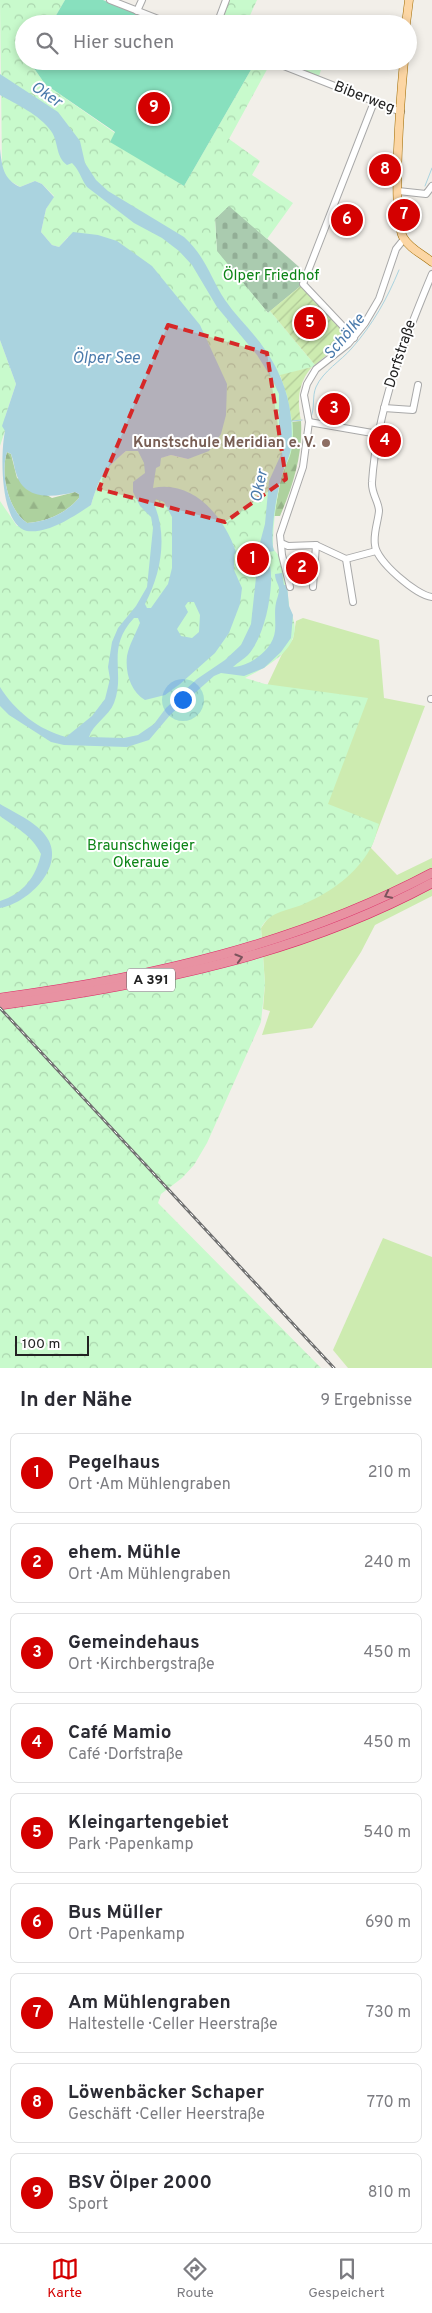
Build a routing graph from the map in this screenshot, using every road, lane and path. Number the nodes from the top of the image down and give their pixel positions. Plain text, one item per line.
1 (110, 0) edge
2 (142, 0) edge
3 (226, 0) edge
4 (409, 0) edge
5 (138, 11) junction
6 (148, 15) edge
7 (220, 15) edge
8 (407, 15) edge
9 (294, 70) edge
10 (403, 70) edge
11 (374, 102) junction
12 (401, 112) junction
13 (432, 186) edge
14 (398, 191) junction
15 (404, 239) junction
16 (432, 262) edge
17 (432, 274) edge
18 (354, 338) junction
19 (418, 385) dead end
20 (384, 408) junction
21 (308, 422) junction
22 (378, 434) junction
23 (281, 543) junction
24 (316, 545) junction
25 (376, 551) junction
26 (346, 559) junction
27 (290, 587) dead end
28 (313, 587) dead end
29 (432, 597) edge
30 (352, 602) dead end
31 (432, 873) edge
32 (432, 883) edge
33 (279, 943) junction
34 (0, 998) edge
35 (0, 1006) edge

1 - 5 street
2 - 5 street
3 - 7 street
4 - 8 main road
5 - 6 street
9 - 11 street, Biberweg
10 - 12 main road
11 - 12 street, Biberweg
11 - 18 street
12 - 14 main road
13 - 14 street
14 - 15 main road
15 - 16 main road
15 - 18 street
17 - 20 street, Dorfstraße
18 - 21 street
19 - 20 street, Dorfstraße
20 - 22 street, Dorfstraße
21 - 22 street
21 - 23 street
22 - 25 street, Dorfstraße
23 - 24 street
23 - 27 street
24 - 26 street
24 - 28 street
25 - 26 street
25 - 29 street
26 - 30 street
31 -> 33 highway, A 391
32 - 33 highway, A 391
33 - 34 highway, A 391
35 -> 33 highway, A 391

